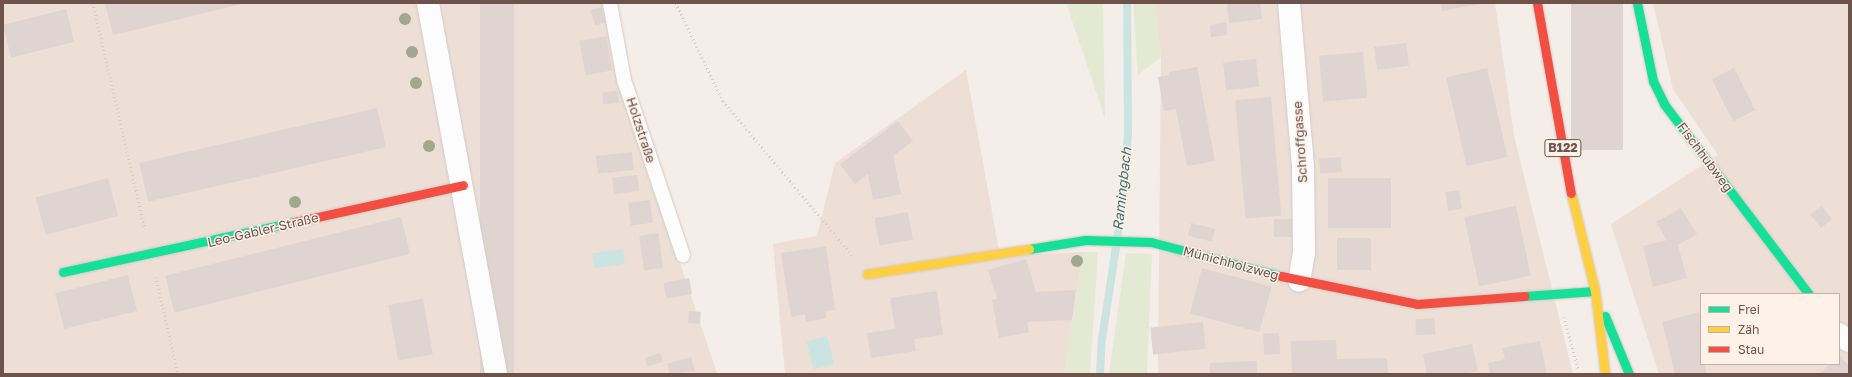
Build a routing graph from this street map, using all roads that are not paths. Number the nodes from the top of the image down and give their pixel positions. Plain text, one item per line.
1 (428, 3) edge
2 (610, 3) edge
3 (1290, 3) edge
4 (1537, 3) edge
5 (1637, 3) edge
6 (463, 185) junction
7 (683, 255) dead end
8 (62, 272) dead end
9 (867, 274) road end
10 (1298, 281) junction
11 (1595, 291) junction
12 (1808, 293) edge
13 (1840, 335) edge
14 (1849, 341) edge
15 (496, 374) edge
16 (1605, 374) edge
17 (1629, 374) edge

1 - 6 street
2 - 7 lane, Holzstraße
3 - 10 street, Schroffgasse
4 - 11 street, B122
5 - 12 street, Fischhubweg
6 - 8 street, Leo-Gabler-Straße
6 - 15 street
9 - 10 street, Münichholzweg
10 - 11 street, Münichholzweg
11 - 16 street, B122
11 - 17 street, B122
13 - 14 street

